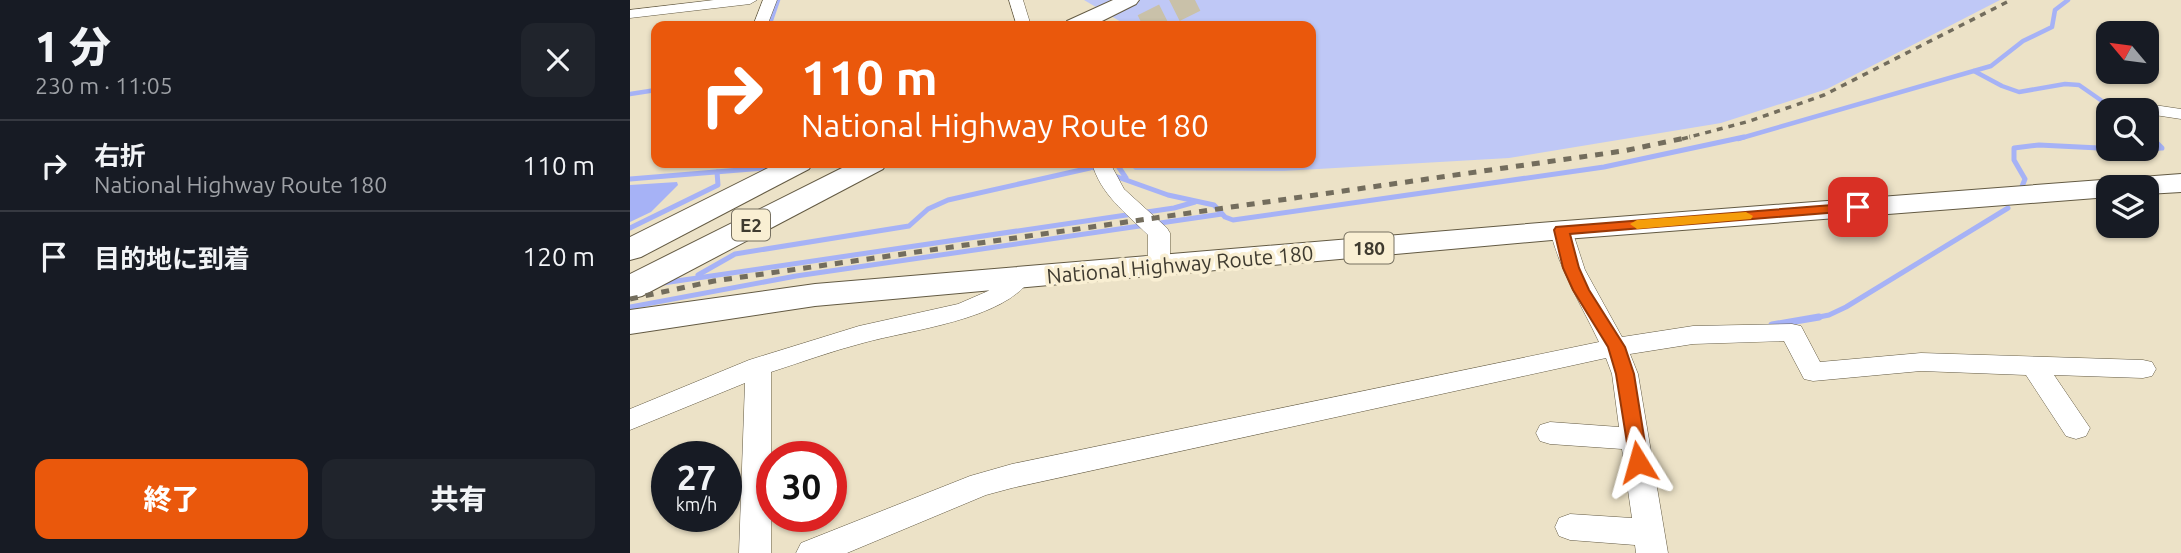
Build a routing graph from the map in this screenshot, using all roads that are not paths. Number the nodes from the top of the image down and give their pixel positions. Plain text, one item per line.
1 (750, 0) edge
2 (770, 0) edge
3 (1016, 0) edge
4 (1129, 0) edge
5 (630, 14) edge
6 (762, 21) edge
7 (1023, 21) edge
8 (1085, 21) edge
9 (2159, 111) edge
10 (2181, 114) edge
11 (789, 168) edge
12 (863, 168) edge
13 (1102, 169) edge
14 (2181, 183) edge
15 (2159, 184) edge
16 (2096, 189) edge
17 (1561, 230) junction
18 (630, 250) edge
19 (1159, 267) junction
20 (1020, 278) junction
21 (630, 288) edge
22 (630, 322) edge
23 (1614, 343) junction
24 (2033, 365) junction
25 (758, 367) junction
26 (2143, 369) dead end
27 (630, 420) edge
28 (2076, 428) dead end
29 (1549, 433) dead end
30 (1635, 439) junction
31 (1570, 527) dead end
32 (1650, 543) edge
33 (755, 553) edge
34 (812, 553) edge

1 - 5 street
2 - 6 street
3 - 7 street
4 - 8 highway
9 - 10 street
11 - 18 highway, E2
12 - 21 highway, E2
13 - 19 street
14 - 15 highway
16 - 17 highway, National Highway Route 180 / 180
17 - 19 highway, National Highway Route 180 / 180
17 - 23 street
19 - 20 highway, National Highway Route 180 / 180
20 - 22 highway, National Highway Route 180 / 180
20 - 25 street
23 - 24 street
23 - 30 street
23 - 34 street
24 - 26 street
24 - 28 street
25 - 27 street
25 - 33 street
29 - 30 street
30 - 32 street
31 - 32 street

